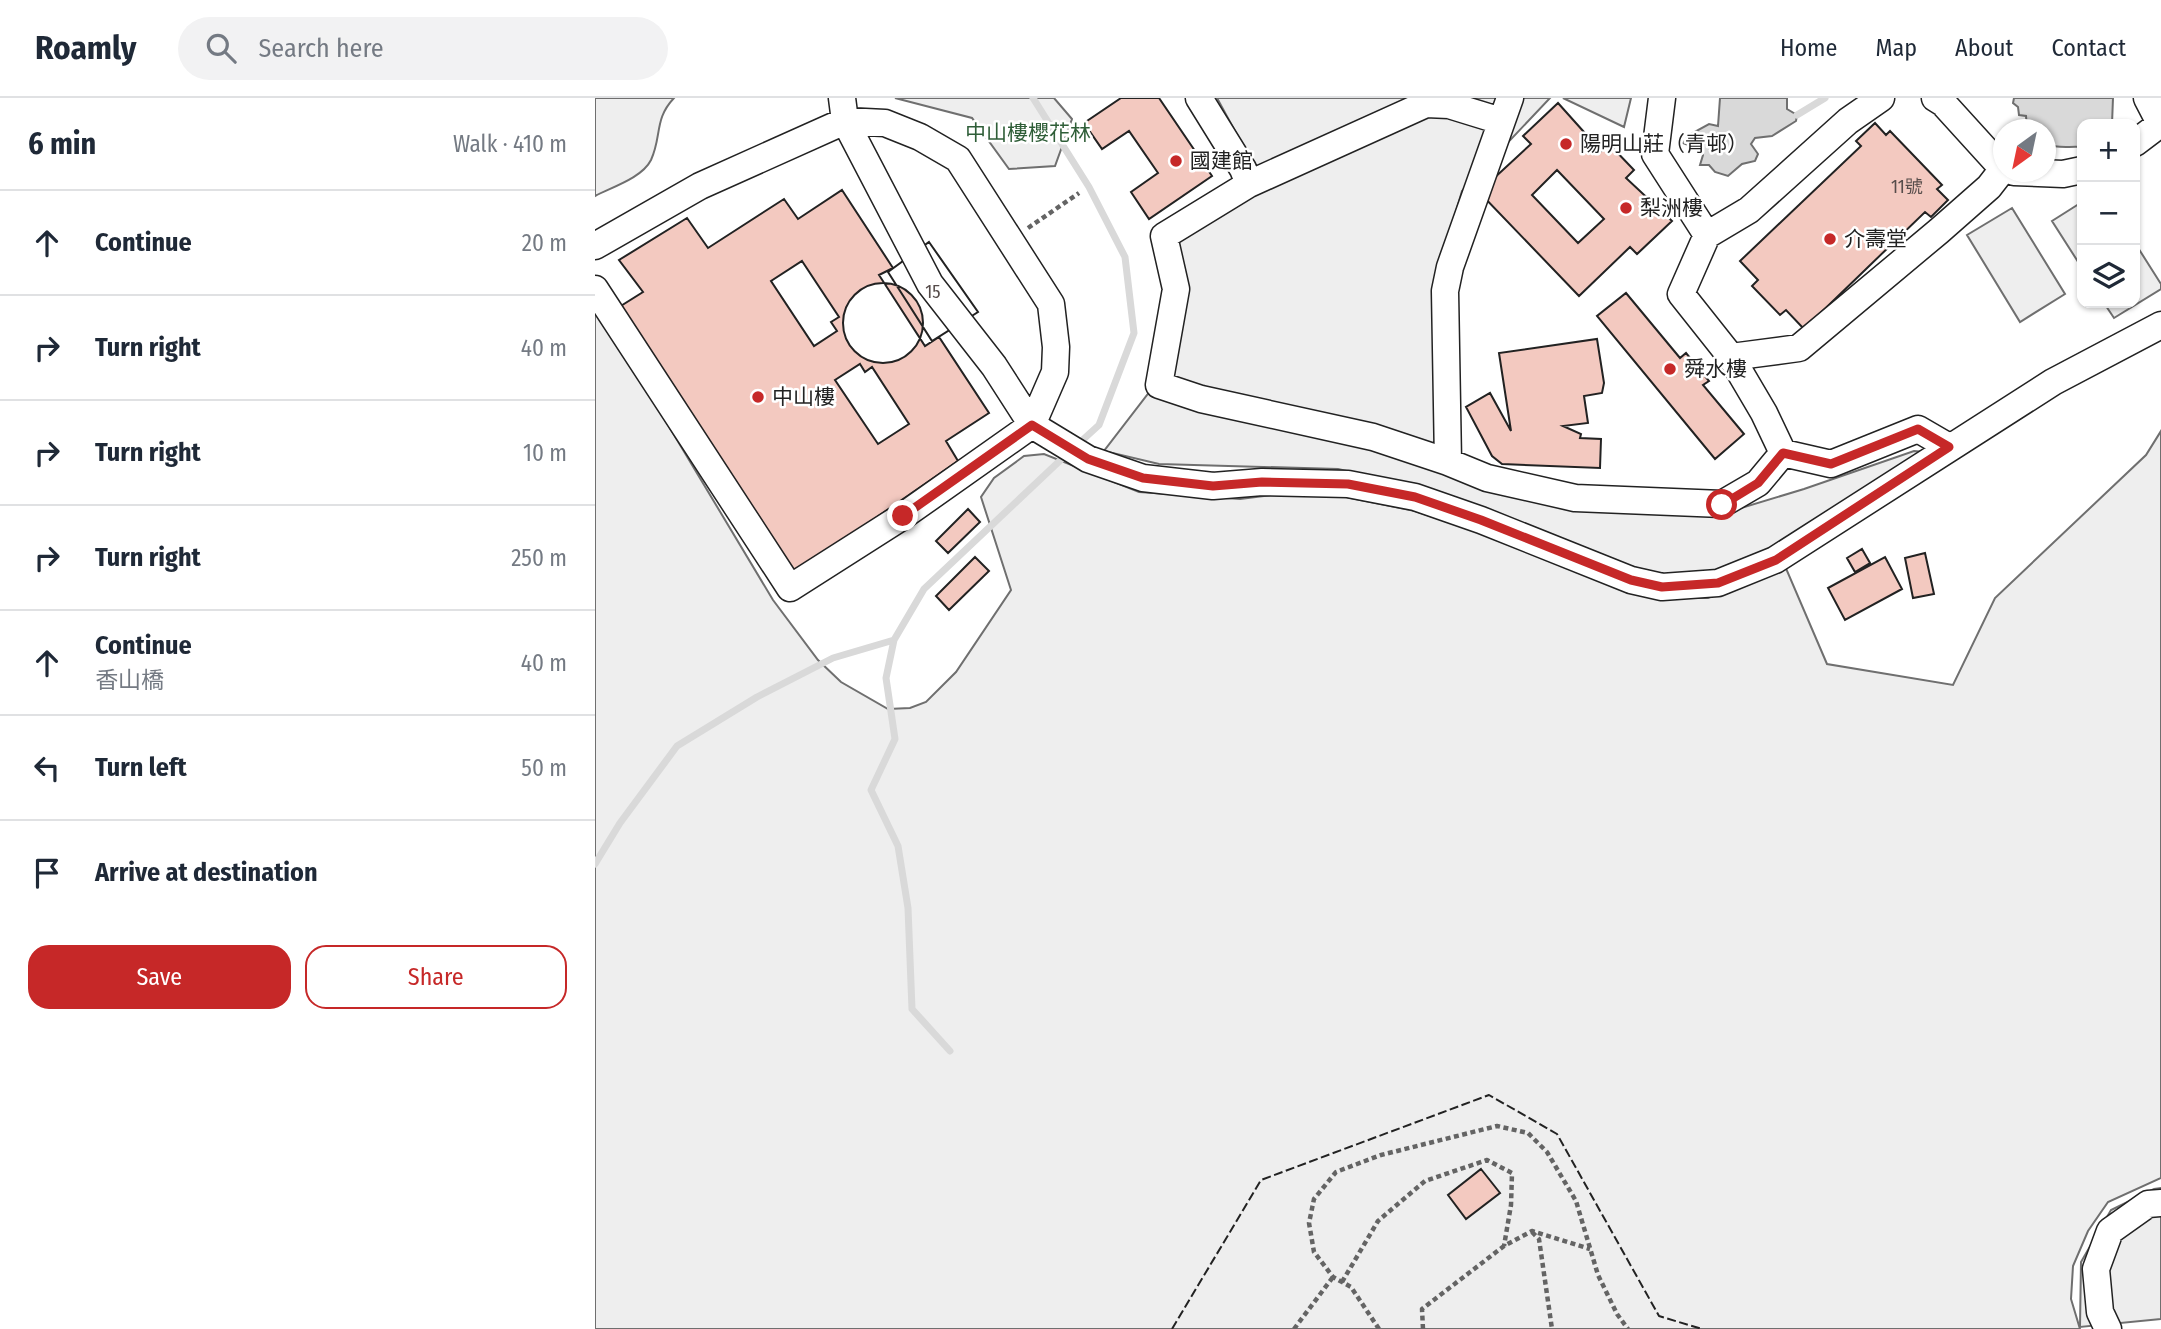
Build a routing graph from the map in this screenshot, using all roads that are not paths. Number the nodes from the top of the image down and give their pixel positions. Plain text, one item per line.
1 (1199, 98) edge
2 (1662, 98) edge
3 (1881, 98) edge
4 (2147, 98) edge
5 (1942, 100) edge
6 (1506, 109) edge
7 (843, 110) edge
8 (2161, 125) edge
9 (2140, 140) edge
10 (1993, 157) edge
11 (2077, 171) edge
12 (2056, 174) edge
13 (1993, 182) edge
14 (1249, 184) junction
15 (1707, 235) junction
16 (595, 246) edge
17 (595, 289) edge
18 (2161, 325) edge
19 (1731, 357) junction
20 (1040, 430) junction
21 (1949, 447) junction
22 (1783, 453) junction
23 (1448, 462) junction
24 (2161, 1203) edge
25 (2108, 1329) edge

1 - 14 lane
2 - 15 lane
3 - 15 lane
4 - 8 lane
5 - 10 lane
6 - 14 lane
6 - 23 lane
7 - 16 lane
7 - 20 lane
7 - 20 lane
8 - 9 lane
11 - 12 lane
13 - 19 lane
14 - 23 lane
15 - 19 lane
17 - 20 lane
18 - 21 lane
19 - 22 lane
20 - 21 lane
21 - 22 lane
22 - 23 lane
24 - 25 lane

